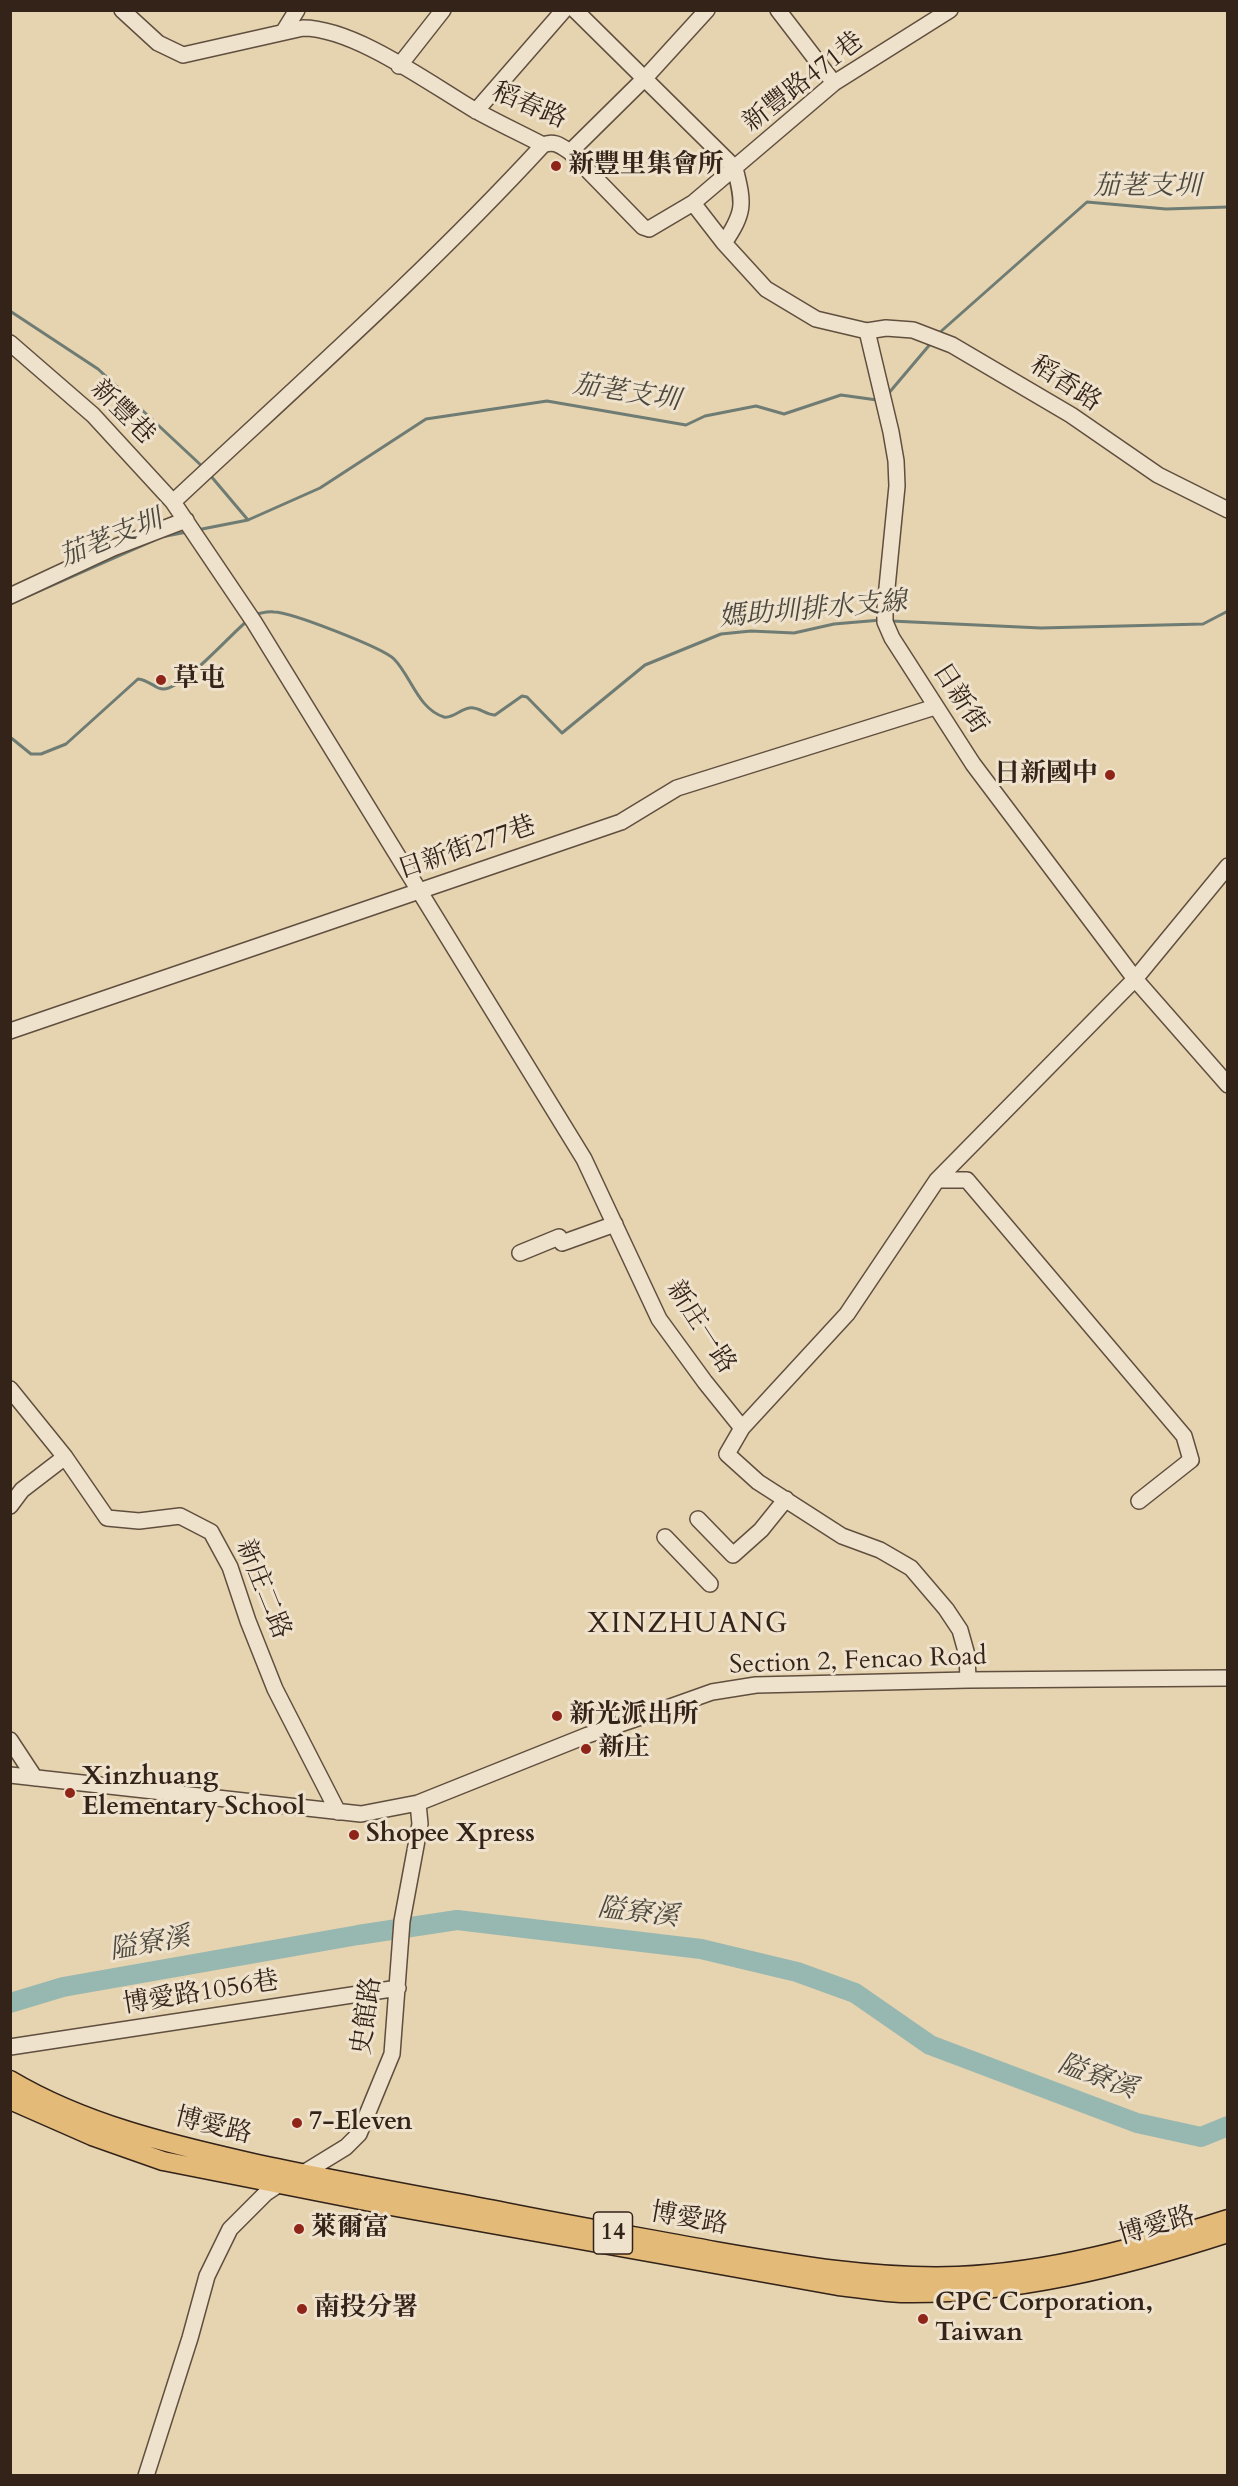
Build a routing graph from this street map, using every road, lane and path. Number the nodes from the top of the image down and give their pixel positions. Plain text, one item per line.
1 (122, 10) edge
2 (297, 10) edge
3 (442, 10) edge
4 (564, 10) edge
5 (575, 10) edge
6 (707, 10) edge
7 (778, 10) edge
8 (950, 10) edge
9 (284, 31) junction
10 (399, 66) junction
11 (645, 78) junction
12 (834, 83) junction
13 (476, 111) junction
14 (543, 145) junction
15 (570, 152) junction
16 (735, 168) junction
17 (693, 203) junction
18 (724, 243) junction
19 (867, 331) junction
20 (10, 343) edge
21 (174, 502) junction
22 (1227, 510) edge
23 (191, 526) junction
24 (10, 597) edge
25 (935, 707) junction
26 (1227, 866) edge
27 (419, 891) junction
28 (1136, 979) junction
29 (10, 1031) edge
30 (1227, 1085) edge
31 (937, 1180) junction
32 (615, 1224) junction
33 (520, 1253) dead end
34 (10, 1389) edge
35 (742, 1428) junction
36 (65, 1457) junction
37 (786, 1498) junction
38 (1139, 1501) dead end
39 (10, 1506) edge
40 (698, 1519) dead end
41 (665, 1537) dead end
42 (710, 1584) dead end
43 (1227, 1678) edge
44 (968, 1680) junction
45 (10, 1740) edge
46 (10, 1775) edge
47 (35, 1778) junction
48 (418, 1803) junction
49 (338, 1812) junction
50 (398, 1984) junction
51 (10, 2047) edge
52 (10, 2080) edge
53 (10, 2100) edge
54 (302, 2174) junction
55 (281, 2183) junction
56 (1227, 2219) edge
57 (1227, 2233) edge
58 (959, 2283) junction
59 (901, 2284) junction
60 (146, 2475) edge

1 - 9 street
2 - 9 street
3 - 10 street
4 - 13 street
5 - 11 street
6 - 11 street
7 - 12 street
8 - 12 street, 新豐路471巷
9 - 10 street, 稻春路
10 - 13 street, 稻春路
11 - 15 street
11 - 16 street
12 - 16 street, 新豐路471巷
13 - 14 street, 稻春路
14 - 15 street, 稻春路
14 - 21 street
15 - 17 street, 稻春路
16 - 17 street, 新豐路471巷
16 - 18 street
17 - 18 street
18 - 19 street
19 - 22 street, 稻香路
19 - 25 street, 日新街
20 - 21 street, 新豐巷
21 - 23 street, 新豐巷
23 - 24 street
23 - 27 street, 新豐巷
25 - 27 street, 日新街277巷
25 - 28 street, 日新街
26 - 28 street
27 - 29 street, 日新街277巷
27 - 32 street, 新庄一路
28 - 30 street, 日新街
28 - 31 street
31 - 35 street
31 - 38 street
32 - 33 street
32 - 35 street, 新庄一路
34 - 36 street, 新庄二路
35 - 37 street
36 - 39 street
36 - 49 street, 新庄二路
37 - 40 street
37 - 44 street
41 - 42 street
43 - 44 street, Section 2, Fencao Road
44 - 48 street, Section 2, Fencao Road
45 - 47 street
46 - 47 street, Section 2, Fencao Road
47 - 49 street, Section 2, Fencao Road
48 - 49 street, Section 2, Fencao Road
48 - 50 street, 史館路
50 - 51 street, 博愛路1056巷
50 - 54 street, 史館路
52 - 54 main road, 博愛路 / 14
53 - 55 main road, 博愛路 / 14
54 - 55 street, 史館路
54 - 59 main road, 博愛路 / 14
55 - 59 main road, 博愛路 / 14
55 - 60 street, 史館路
56 - 58 main road, 博愛路 / 14
57 - 58 main road, 博愛路 / 14
58 - 59 main road, 博愛路 / 14

